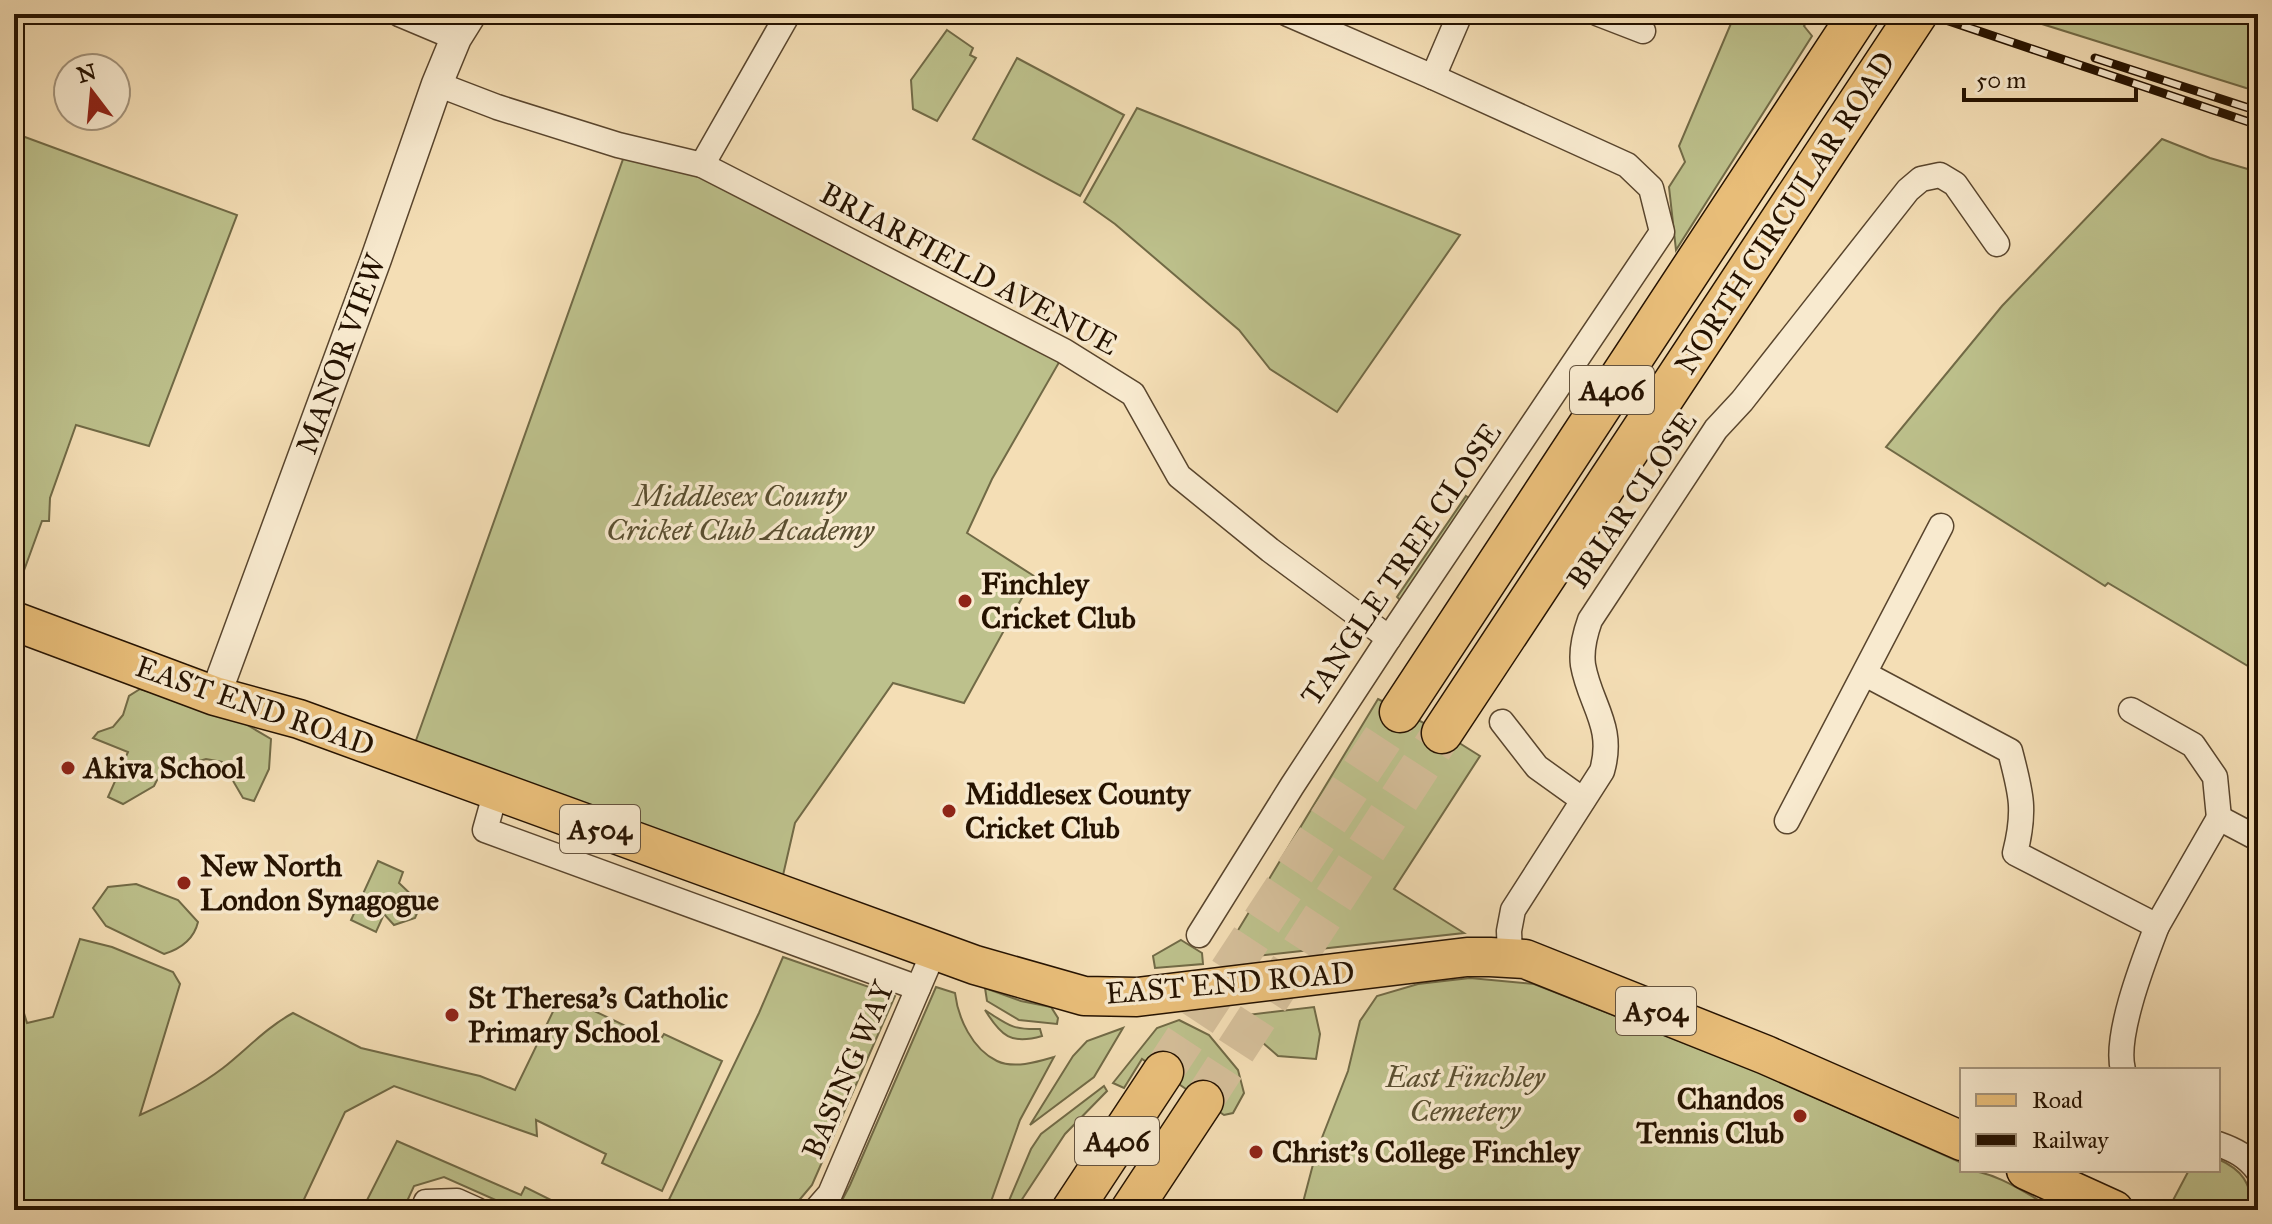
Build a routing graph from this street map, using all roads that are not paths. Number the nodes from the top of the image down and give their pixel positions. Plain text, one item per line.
1 (399, 14) edge
2 (788, 14) edge
3 (1288, 14) edge
4 (1460, 14) edge
5 (1599, 14) edge
6 (1859, 14) edge
7 (1917, 14) edge
8 (463, 26) edge
9 (1643, 31) dead end
10 (1433, 77) junction
11 (437, 84) junction
12 (702, 165) junction
13 (1997, 244) dead end
14 (1941, 526) dead end
15 (14, 621) edge
16 (1389, 638) junction
17 (1865, 674) junction
18 (215, 696) junction
19 (2131, 710) dead end
20 (1400, 712) tunnel mouth
21 (1502, 722) dead end
22 (1442, 733) tunnel mouth
23 (496, 791) junction
24 (1583, 800) junction
25 (2219, 818) junction
26 (1787, 821) dead end
27 (2255, 837) dead end
28 (2157, 926) junction
29 (1199, 935) dead end
30 (934, 951) junction
31 (1510, 957) junction
32 (918, 988) junction
33 (2123, 1068) edge
34 (1163, 1072) tunnel mouth
35 (1203, 1101) tunnel mouth
36 (1960, 1140) edge
37 (2220, 1145) edge
38 (2258, 1171) edge
39 (2030, 1172) edge
40 (423, 1210) edge
41 (477, 1210) edge
42 (816, 1210) edge
43 (1072, 1210) edge
44 (1131, 1210) edge
45 (2114, 1210) edge

1 - 8 street
2 - 12 street
3 - 10 street
4 - 10 street
5 - 9 street
6 - 20 highway, NORTH CIRCULAR ROAD / A406
7 - 22 highway, NORTH CIRCULAR ROAD / A406
8 - 11 street, MANOR VIEW
10 - 16 street, TANGLE TREE CLOSE
11 - 12 street, BRIARFIELD AVENUE
11 - 18 street, MANOR VIEW
12 - 16 street, BRIARFIELD AVENUE
13 - 24 street, BRIAR CLOSE
14 - 17 street
15 - 18 main road, EAST END ROAD / A504
16 - 29 street, TANGLE TREE CLOSE
17 - 26 street
17 - 28 street
18 - 23 main road, EAST END ROAD / A504
19 - 25 street
21 - 24 street
23 - 30 main road, EAST END ROAD / A504
23 - 32 street
24 - 31 street, BRIAR CLOSE
25 - 27 street
25 - 28 street
28 - 33 street
30 - 31 main road, EAST END ROAD / A504
30 - 32 street, BASING WAY
31 - 36 main road, EAST END ROAD / A504
32 - 42 street, BASING WAY
34 - 43 highway, A406
35 - 44 highway, A406
37 - 38 street
39 - 45 main road
40 - 41 street

